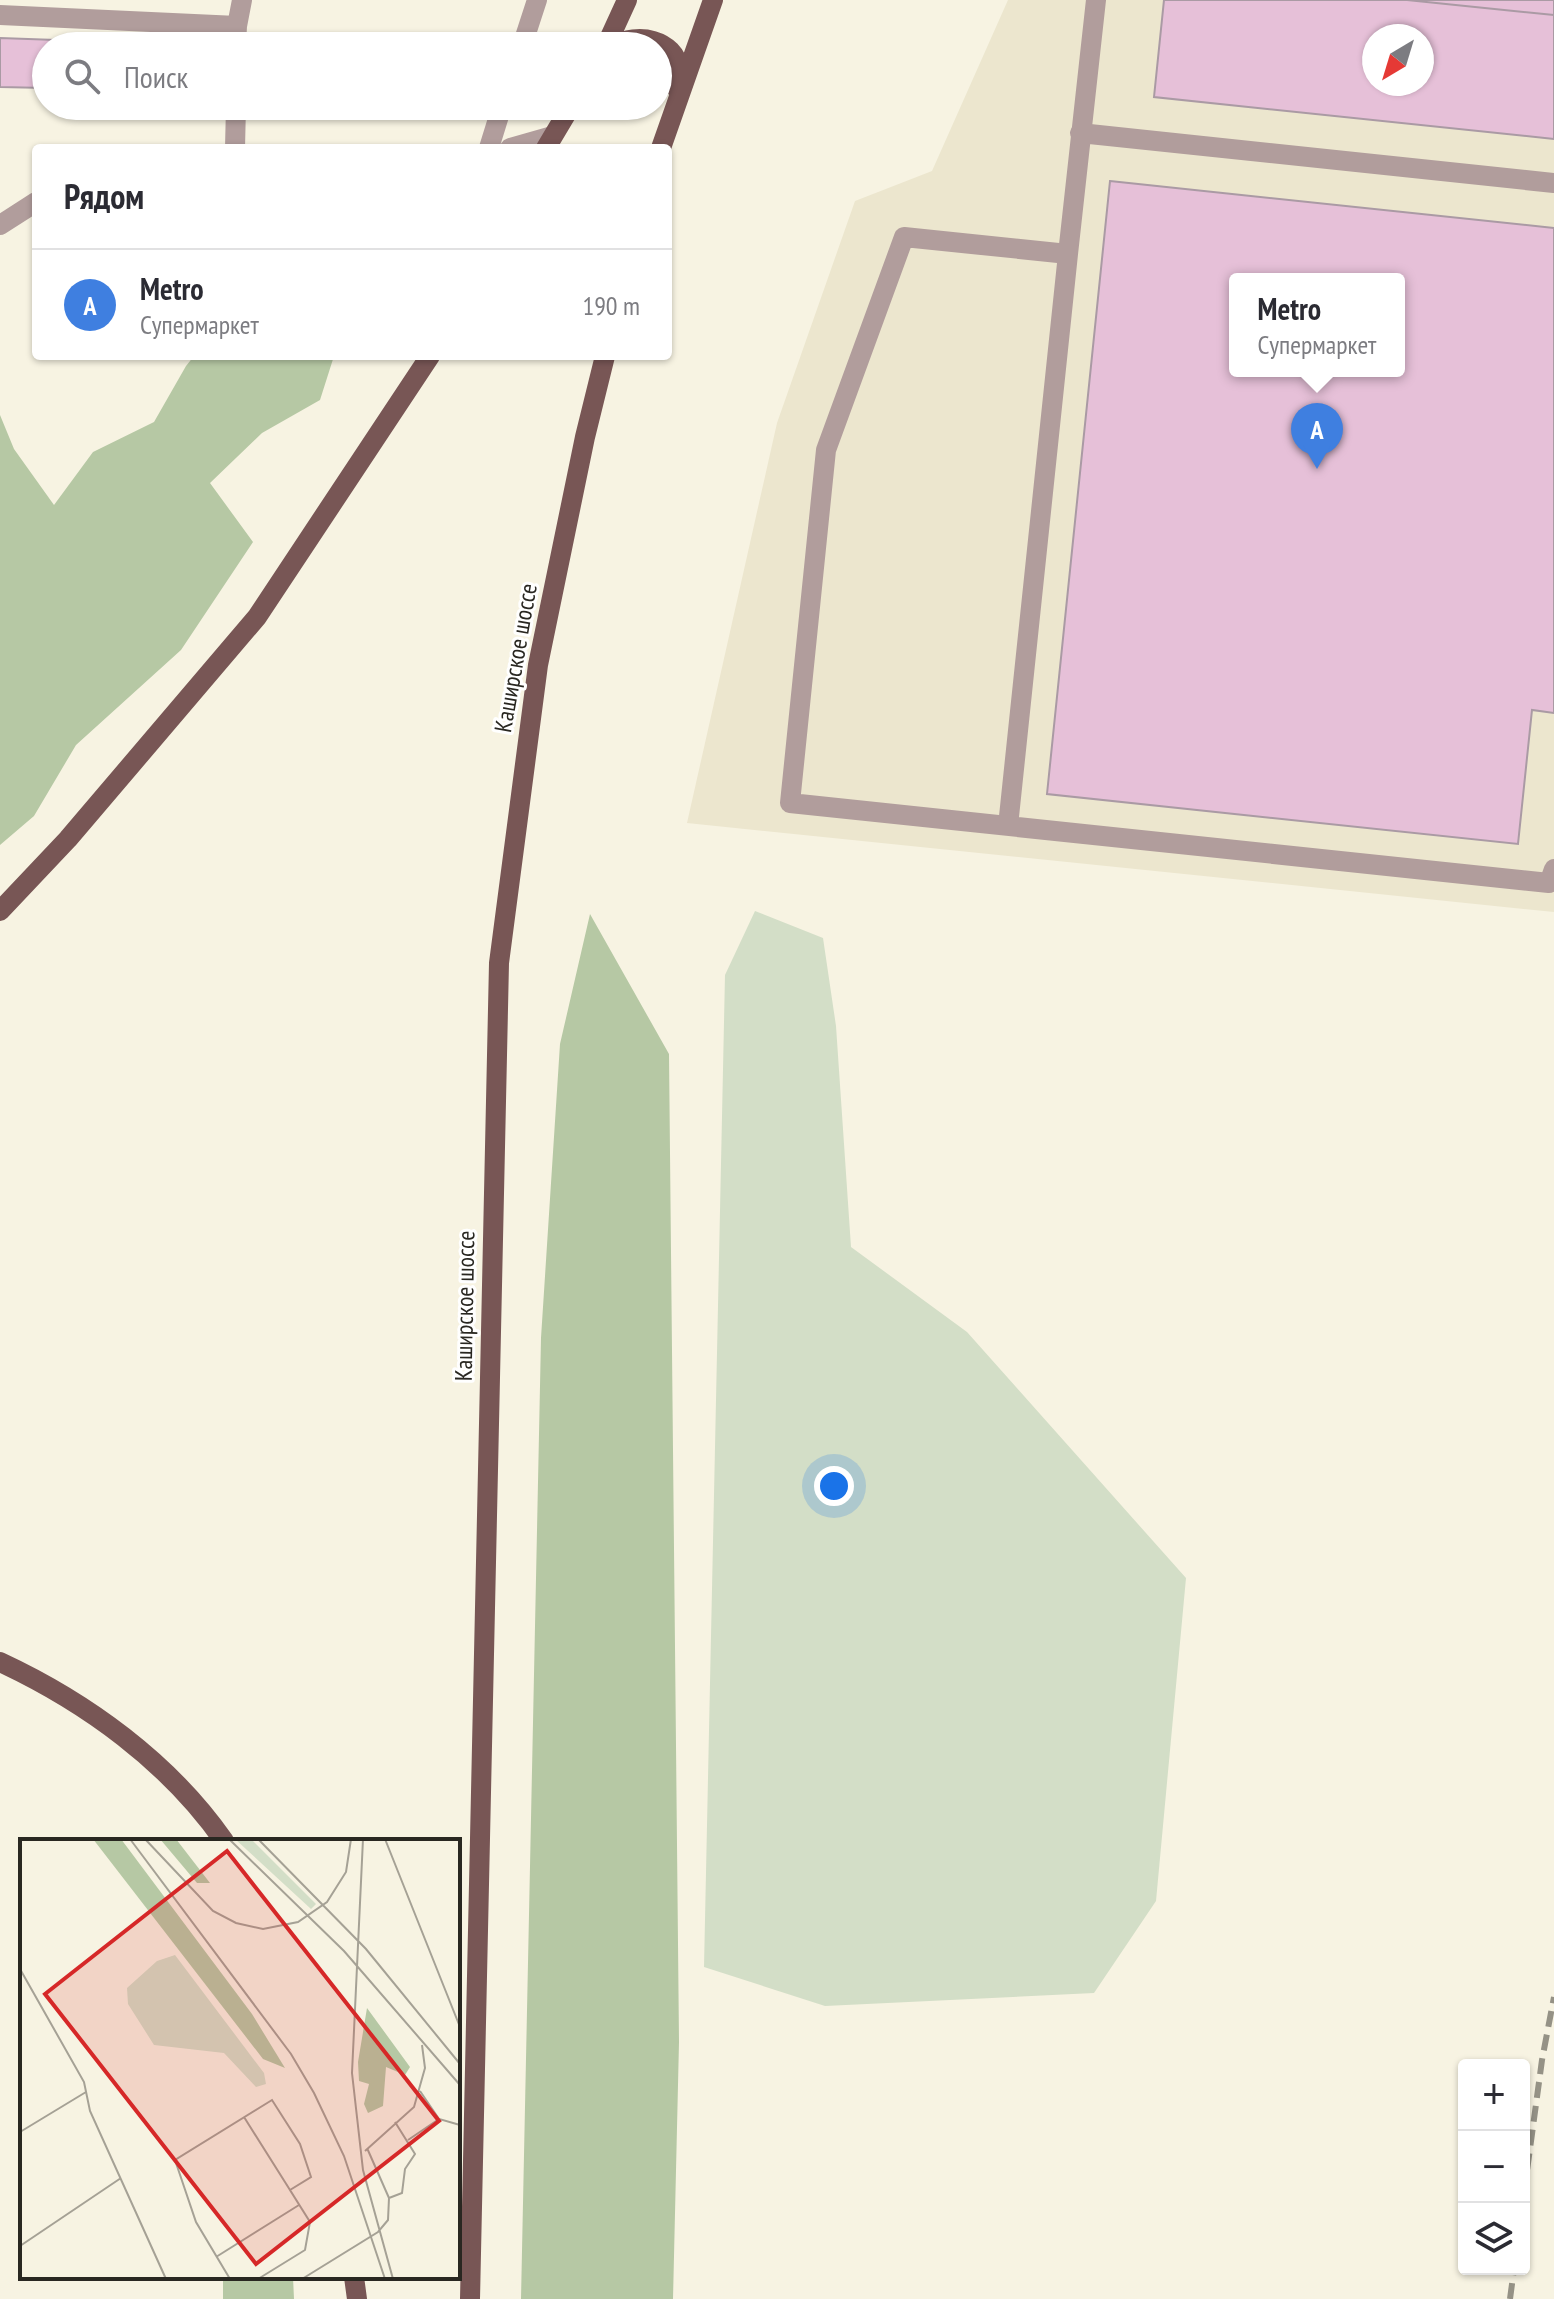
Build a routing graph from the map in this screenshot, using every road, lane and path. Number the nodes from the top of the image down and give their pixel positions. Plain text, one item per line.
1 (242, 0) edge
2 (537, 0) edge
3 (627, 0) edge
4 (713, 0) edge
5 (1096, 0) edge
6 (0, 15) edge
7 (191, 32) edge
8 (237, 32) edge
9 (527, 32) edge
10 (612, 32) edge
11 (672, 53) edge
12 (674, 109) junction
13 (672, 115) edge
14 (236, 120) edge
15 (498, 120) edge
16 (562, 120) edge
17 (670, 120) edge
18 (1080, 133) junction
19 (549, 142) edge
20 (235, 144) edge
21 (490, 144) edge
22 (662, 144) edge
23 (1554, 183) edge
24 (32, 205) edge
25 (0, 225) edge
26 (1068, 254) junction
27 (427, 360) edge
28 (604, 360) edge
29 (1008, 826) junction
30 (1554, 869) edge
31 (0, 911) edge
32 (0, 1662) edge
33 (222, 1839) edge
34 (354, 2279) edge
35 (357, 2299) edge
36 (470, 2299) edge

1 - 8 lane
2 - 9 lane
3 - 10 main road
4 - 12 main road
5 - 18 lane
6 - 7 lane
11 - 12 main road
12 - 13 main road
14 - 20 lane
15 - 21 lane
16 - 19 main road
17 - 22 main road
18 - 23 lane
18 - 26 lane
24 - 25 lane
26 - 29 lane
26 - 29 lane
27 - 31 main road
28 - 36 main road, Каширское шоссе
29 - 30 lane
32 - 33 main road
34 - 35 main road

